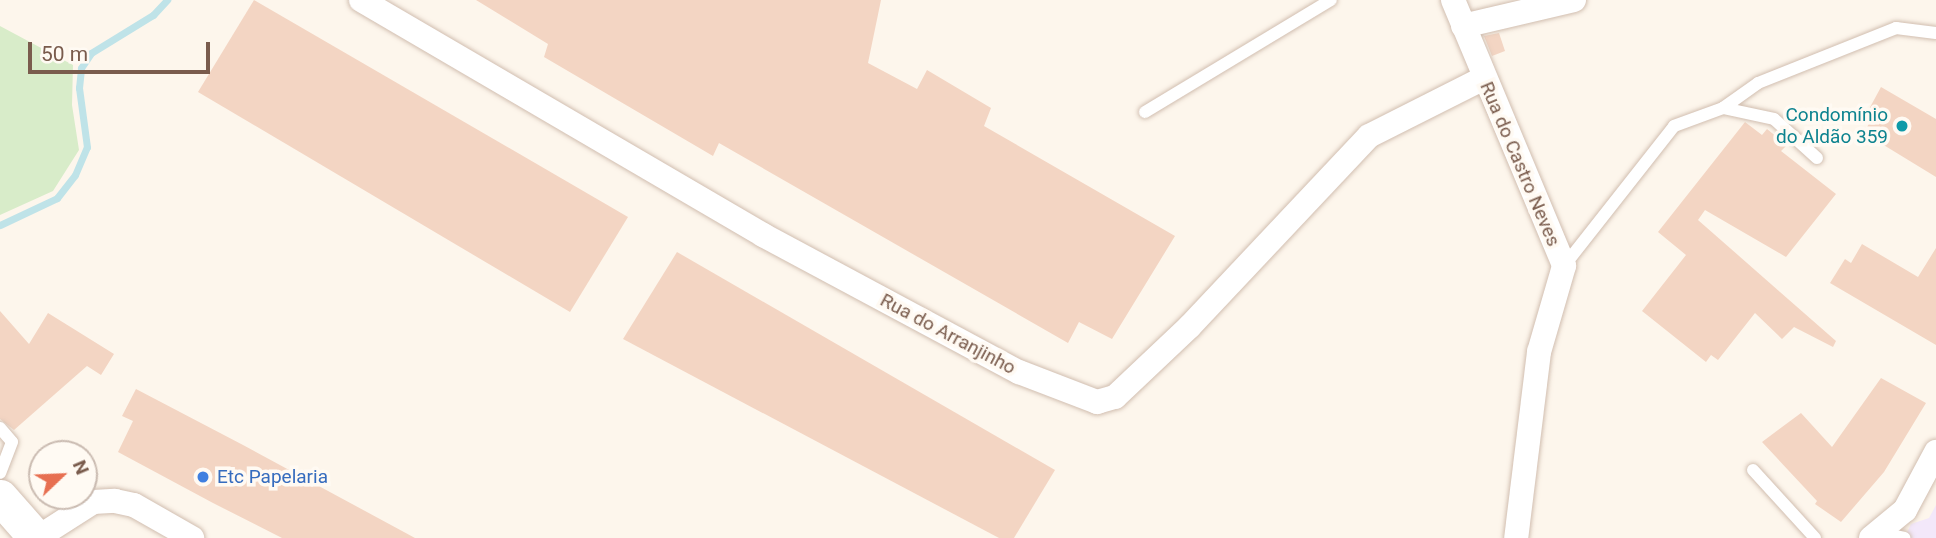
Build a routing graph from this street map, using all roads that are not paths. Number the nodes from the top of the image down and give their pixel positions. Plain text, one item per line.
1 (361, 0) edge
2 (1331, 0) edge
3 (1452, 0) edge
4 (1574, 0) edge
5 (1463, 26) junction
6 (1936, 33) edge
7 (1484, 78) junction
8 (1723, 108) junction
9 (1145, 112) dead end
10 (1818, 158) dead end
11 (1564, 266) junction
12 (0, 428) edge
13 (1936, 452) edge
14 (1753, 470) dead end
15 (0, 473) edge
16 (0, 498) edge
17 (1885, 536) edge
18 (36, 538) edge
19 (192, 538) edge
20 (1516, 538) edge
21 (1815, 538) edge

1 - 7 street, Rua do Arranjinho
2 - 9 lane
3 - 5 street, Rua do Castro Neves
4 - 5 street
5 - 7 street, Rua do Castro Neves
6 - 8 lane
7 - 11 street, Rua do Castro Neves
8 - 10 lane
8 - 11 lane
11 - 20 street, Rua do Castro Neves
12 - 15 lane
13 - 17 street
14 - 21 lane
16 - 18 main road
18 - 19 street

